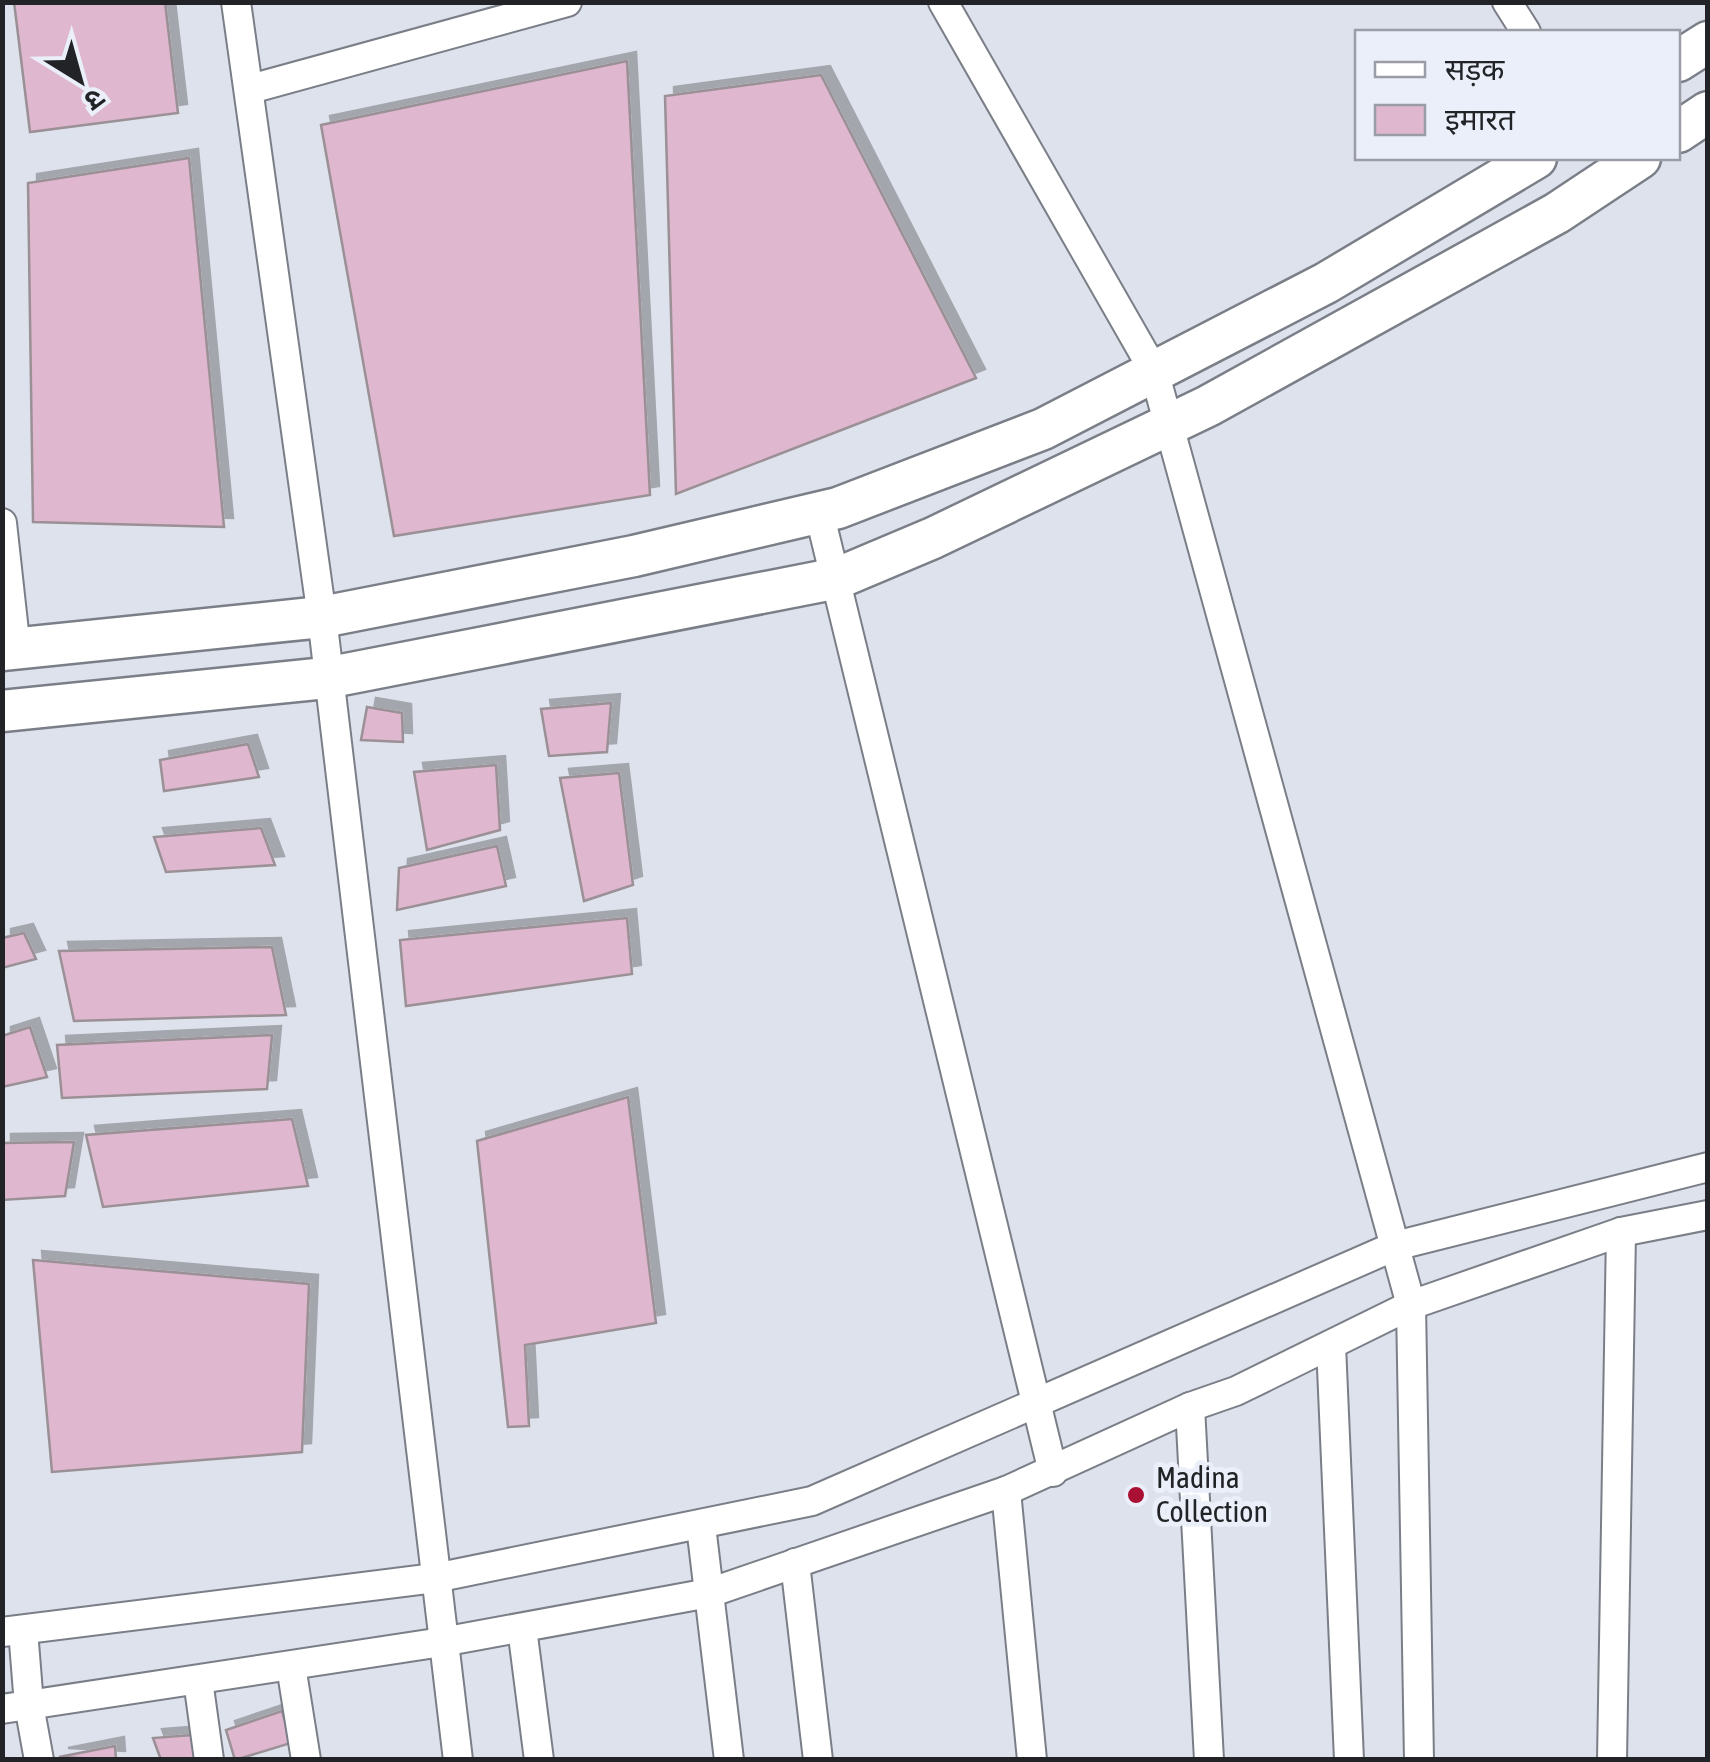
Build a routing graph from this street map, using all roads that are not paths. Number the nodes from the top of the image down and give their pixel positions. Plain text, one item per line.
1 (236, 2) edge
2 (567, 2) edge
3 (943, 2) edge
4 (1507, 2) edge
5 (1525, 30) edge
6 (1708, 42) edge
7 (1680, 60) edge
8 (250, 88) junction
9 (1708, 112) edge
10 (1680, 131) edge
11 (1533, 160) edge
12 (1622, 163) edge
13 (1154, 372) junction
14 (1168, 423) junction
15 (819, 512) junction
16 (2, 523) edge
17 (838, 578) junction
18 (322, 618) junction
19 (9, 650) edge
20 (326, 678) junction
21 (2, 710) edge
22 (1708, 1167) edge
23 (1708, 1215) edge
24 (1621, 1232) junction
25 (1395, 1246) junction
26 (1411, 1305) junction
27 (1331, 1345) junction
28 (1036, 1405) junction
29 (1190, 1407) junction
30 (1052, 1472) junction
31 (1006, 1491) junction
32 (701, 1526) junction
33 (795, 1563) junction
34 (435, 1578) junction
35 (709, 1593) junction
36 (522, 1628) junction
37 (13, 1631) edge
38 (442, 1642) junction
39 (292, 1666) junction
40 (198, 1680) junction
41 (16, 1707) edge
42 (39, 1760) edge
43 (210, 1760) edge
44 (306, 1760) edge
45 (458, 1760) edge
46 (539, 1760) edge
47 (729, 1760) edge
48 (818, 1760) edge
49 (1032, 1760) edge
50 (1209, 1760) edge
51 (1349, 1760) edge
52 (1419, 1760) edge
53 (1612, 1760) edge

1 - 8 street
2 - 8 street
3 - 13 street
4 - 5 street
6 - 7 street
8 - 18 street
9 - 10 street
11 - 13 street
12 - 14 street
13 - 14 street
13 - 15 street
14 - 17 street
14 - 25 street
15 - 17 street
15 - 18 street
16 - 19 street
17 - 20 street
17 - 28 street
18 - 19 street
18 - 20 street
20 - 21 street
20 - 34 street
22 - 25 street
23 - 24 street
24 - 26 street
24 - 53 street
25 - 26 street
25 - 28 street
26 - 27 street
26 - 52 street
27 - 29 street
27 - 51 street
28 - 30 street
28 - 32 street
29 - 30 street
29 - 50 street
30 - 31 street
31 - 33 street
31 - 49 street
32 - 34 street
32 - 35 street
33 - 35 street
33 - 48 street
34 - 37 street
34 - 38 street
35 - 36 street
35 - 47 street
36 - 38 street
36 - 46 street
37 - 41 street
38 - 39 street
38 - 45 street
39 - 40 street
39 - 44 street
40 - 41 street
40 - 43 street
41 - 42 street

